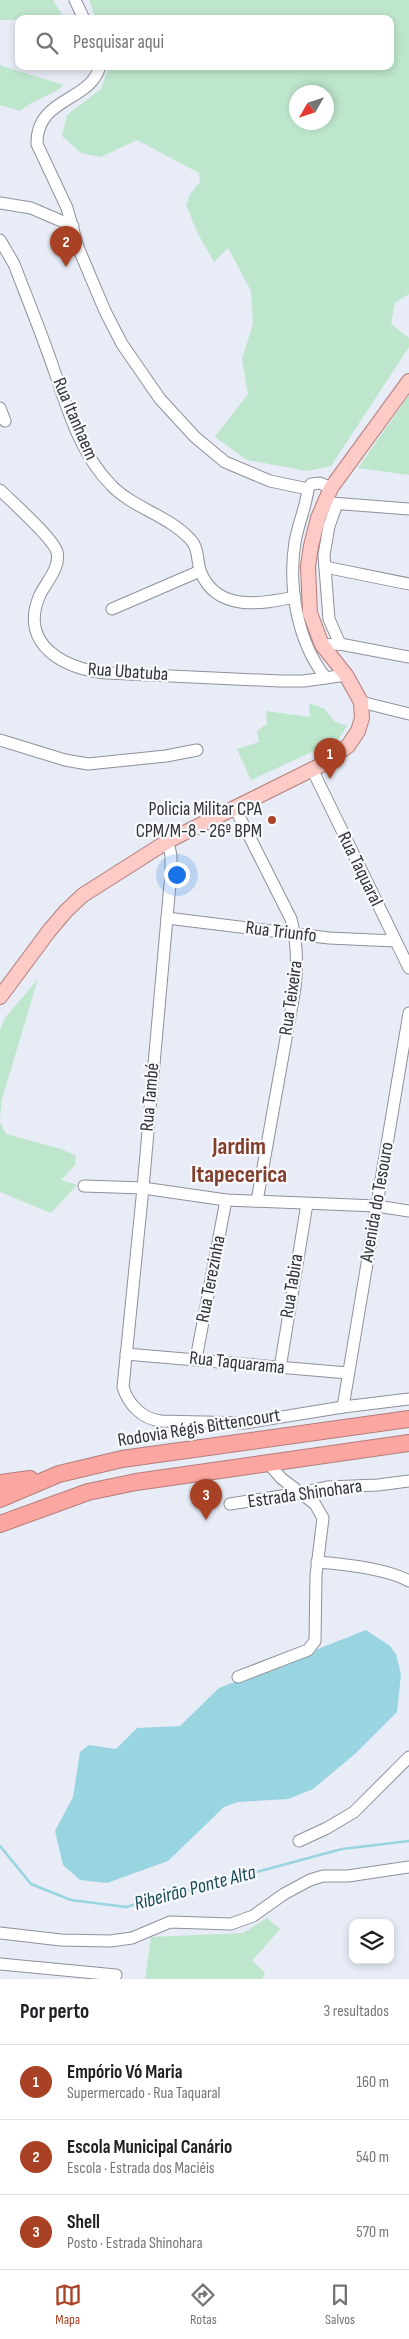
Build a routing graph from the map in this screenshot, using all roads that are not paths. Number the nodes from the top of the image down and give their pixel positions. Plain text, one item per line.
1 (75, 0) edge
2 (82, 15) edge
3 (99, 70) edge
4 (0, 203) edge
5 (72, 226) junction
6 (0, 240) edge
7 (409, 381) edge
8 (0, 408) edge
9 (5, 421) dead end
10 (310, 487) junction
11 (0, 490) edge
12 (330, 498) junction
13 (409, 509) edge
14 (325, 568) junction
15 (200, 571) junction
16 (409, 584) edge
17 (295, 597) junction
18 (112, 609) dead end
19 (340, 644) junction
20 (322, 645) junction
21 (409, 657) edge
22 (346, 675) junction
23 (326, 678) junction
24 (361, 702) junction
25 (409, 714) edge
26 (0, 740) edge
27 (197, 750) dead end
28 (312, 769) junction
29 (235, 808) junction
30 (168, 842) junction
31 (167, 918) junction
32 (295, 934) junction
33 (396, 942) junction
34 (409, 968) edge
35 (0, 997) edge
36 (409, 1013) edge
37 (84, 1186) dead end
38 (144, 1188) junction
39 (226, 1200) junction
40 (257, 1201) junction
41 (306, 1204) junction
42 (377, 1206) junction
43 (409, 1211) edge
44 (126, 1354) junction
45 (196, 1359) junction
46 (280, 1368) junction
47 (348, 1372) junction
48 (409, 1399) edge
49 (343, 1407) junction
50 (409, 1419) edge
51 (409, 1443) edge
52 (269, 1464) junction
53 (59, 1474) junction
54 (409, 1481) edge
55 (0, 1483) edge
56 (300, 1494) junction
57 (0, 1499) edge
58 (230, 1504) dead end
59 (0, 1524) edge
60 (317, 1562) junction
61 (409, 1581) edge
62 (238, 1677) dead end
63 (409, 1757) edge
64 (298, 1841) dead end
65 (409, 1867) edge
66 (0, 1933) edge
67 (0, 1964) edge
68 (116, 1975) dead end

1 - 2 street
3 - 5 street
4 - 5 street
5 - 10 street
6 - 15 street, Rua Itanhaem
7 - 12 main road
8 - 9 street
10 - 12 street
10 - 17 street
11 - 23 street, Rua Ubatuba
12 - 13 street
12 - 14 street
12 - 20 main road
14 - 16 street
14 - 19 street
15 - 17 street, Rua Itanhaem
15 - 18 street
17 - 23 street
19 - 20 street
19 - 21 street
20 - 22 main road
22 - 23 street, Rua Ubatuba
22 - 24 main road
24 - 25 street
24 - 28 main road
26 - 27 street
28 - 29 main road
28 - 33 street, Rua Taquaral
29 - 30 main road
29 - 32 street, Rua Teixeira
30 - 31 street, Rua També
30 - 35 main road
31 - 32 street, Rua Triunfo
31 - 38 street, Rua També
32 - 33 street, Rua Triunfo
32 - 40 street, Rua Teixeira
33 - 34 street, Rua Taquaral
36 - 42 street, Avenida do Tesouro
37 - 38 street
38 - 39 street
38 - 44 street, Rua També
39 - 40 street
39 - 45 street, Rua Terezinha
40 - 41 street
41 - 42 street
41 - 46 street, Rua Tabira
42 - 43 street
42 - 47 street, Avenida do Tesouro
44 - 45 street, Rua Taquarama
44 - 49 street, Rua També
45 - 46 street, Rua Taquarama
46 - 47 street, Rua Taquarama
47 - 49 street, Avenida do Tesouro
48 - 49 street, Rua També
50 - 53 highway, Rodovia Régis Bittencourt
51 - 52 highway
52 - 56 street
52 - 59 highway
53 - 55 highway
53 - 57 highway, Rodovia Régis Bittencourt
54 - 56 street, Estrada Shinohara
56 - 58 street, Estrada Shinohara
56 - 60 street
60 - 61 street
60 - 62 street
63 - 64 street
65 - 66 street
67 - 68 street

